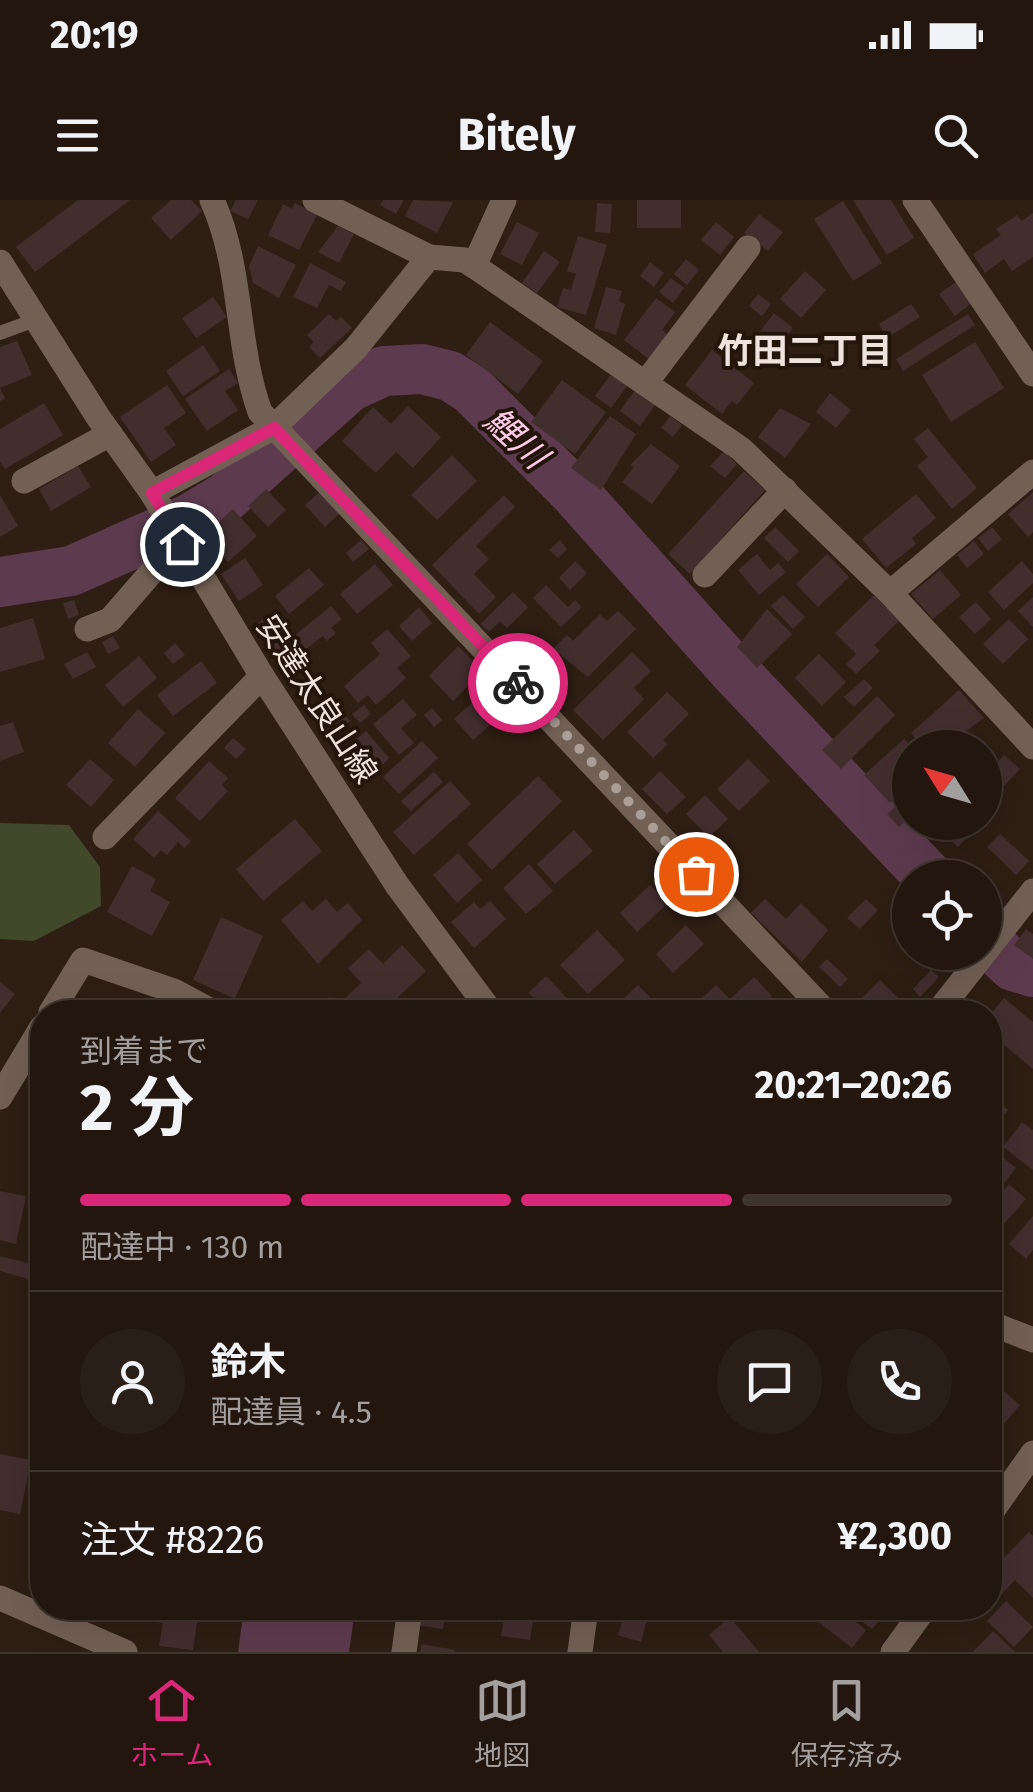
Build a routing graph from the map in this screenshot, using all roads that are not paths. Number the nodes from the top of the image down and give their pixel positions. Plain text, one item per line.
1 (212, 200) edge
2 (314, 200) edge
3 (504, 200) edge
4 (915, 200) edge
5 (748, 248) dead end
6 (429, 256) junction
7 (0, 262) edge
8 (474, 266) junction
9 (35, 320) junction
10 (0, 333) edge
11 (1033, 374) edge
12 (647, 381) junction
13 (277, 431) junction
14 (110, 434) junction
15 (1033, 472) edge
16 (24, 481) dead end
17 (785, 490) junction
18 (152, 493) junction
19 (184, 547) junction
20 (705, 576) dead end
21 (890, 594) junction
22 (87, 629) dead end
23 (262, 676) junction
24 (1033, 748) edge
25 (105, 837) dead end
26 (1033, 891) edge
27 (58, 1000) edge
28 (178, 1000) edge
29 (483, 1000) edge
30 (815, 1000) edge
31 (948, 1000) edge
32 (30, 1047) edge
33 (0, 1097) edge
34 (1002, 1328) edge
35 (1033, 1340) edge
36 (1033, 1453) edge
37 (1002, 1497) edge
38 (0, 1598) edge
39 (30, 1611) edge
40 (51, 1620) edge
41 (408, 1620) edge
42 (584, 1620) edge
43 (916, 1620) edge
44 (124, 1652) edge
45 (404, 1652) edge
46 (580, 1652) edge
47 (894, 1652) edge

1 - 13 street
2 - 6 street
3 - 8 street
4 - 11 street
5 - 12 street
6 - 8 street
6 - 13 street
7 - 9 street, 安達太良山線
8 - 12 street
9 - 10 lane
9 - 14 street, 安達太良山線
12 - 17 street
13 - 18 street
13 - 30 street
14 - 16 street
14 - 18 street, 安達太良山線
15 - 21 street
17 - 20 street
17 - 21 street
18 - 19 street, 安達太良山線
19 - 22 street
19 - 23 street, 安達太良山線
21 - 24 street
23 - 25 street
23 - 29 street, 安達太良山線
26 - 31 street
27 - 28 street
32 - 33 street
34 - 35 street
36 - 37 street
38 - 39 street
40 - 44 street
41 - 45 street
42 - 46 street
43 - 47 street

